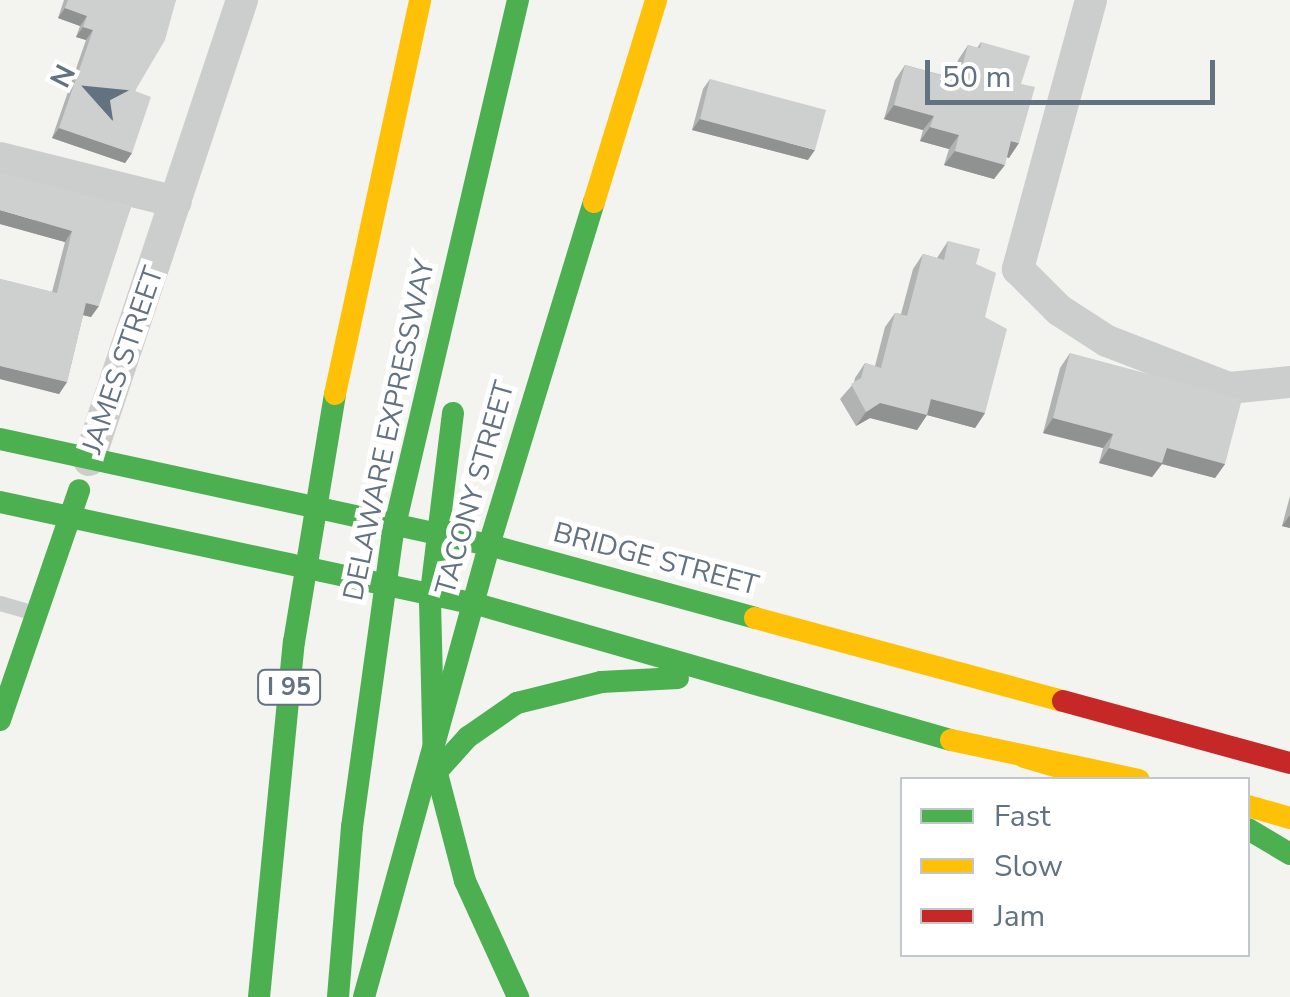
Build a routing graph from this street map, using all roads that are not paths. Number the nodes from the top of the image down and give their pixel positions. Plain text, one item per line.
1 (242, 0) edge
2 (420, 0) edge
3 (656, 0) edge
4 (1091, 0) edge
5 (516, 7) edge
6 (0, 158) edge
7 (176, 202) junction
8 (464, 339) dead end
9 (1287, 384) edge
10 (455, 397) dead end
11 (0, 439) edge
12 (89, 460) junction
13 (0, 502) edge
14 (70, 517) junction
15 (488, 545) junction
16 (0, 604) edge
17 (472, 604) junction
18 (36, 613) junction
19 (753, 686) junction
20 (0, 720) edge
21 (1024, 757) junction
22 (1290, 763) edge
23 (1093, 777) edge
24 (1125, 777) edge
25 (422, 788) junction
26 (1250, 807) edge
27 (1290, 818) edge
28 (1250, 830) edge
29 (1290, 854) edge
30 (259, 997) edge
31 (338, 997) edge
32 (364, 997) edge
33 (518, 997) edge

1 - 7 street, JAMES STREET
2 - 30 main road, DELAWARE EXPRESSWAY / I 95
3 - 15 main road, TACONY STREET
4 - 9 street
5 - 8 main road
5 - 31 main road, DELAWARE EXPRESSWAY
6 - 7 street
7 - 12 street, JAMES STREET
10 - 33 main road
11 - 12 main road, BRIDGE STREET
12 - 14 main road, JAMES STREET
12 - 15 main road, BRIDGE STREET
13 - 14 main road
14 - 17 main road
14 - 18 main road, JAMES STREET
15 - 17 main road, TACONY STREET
15 - 22 main road, BRIDGE STREET
16 - 18 lane
17 - 19 main road
17 - 25 main road, TACONY STREET
18 - 20 main road, JAMES STREET
19 - 21 main road
19 - 25 main road
21 - 23 main road
21 - 24 main road
25 - 32 main road, TACONY STREET
26 - 27 main road
28 - 29 main road

